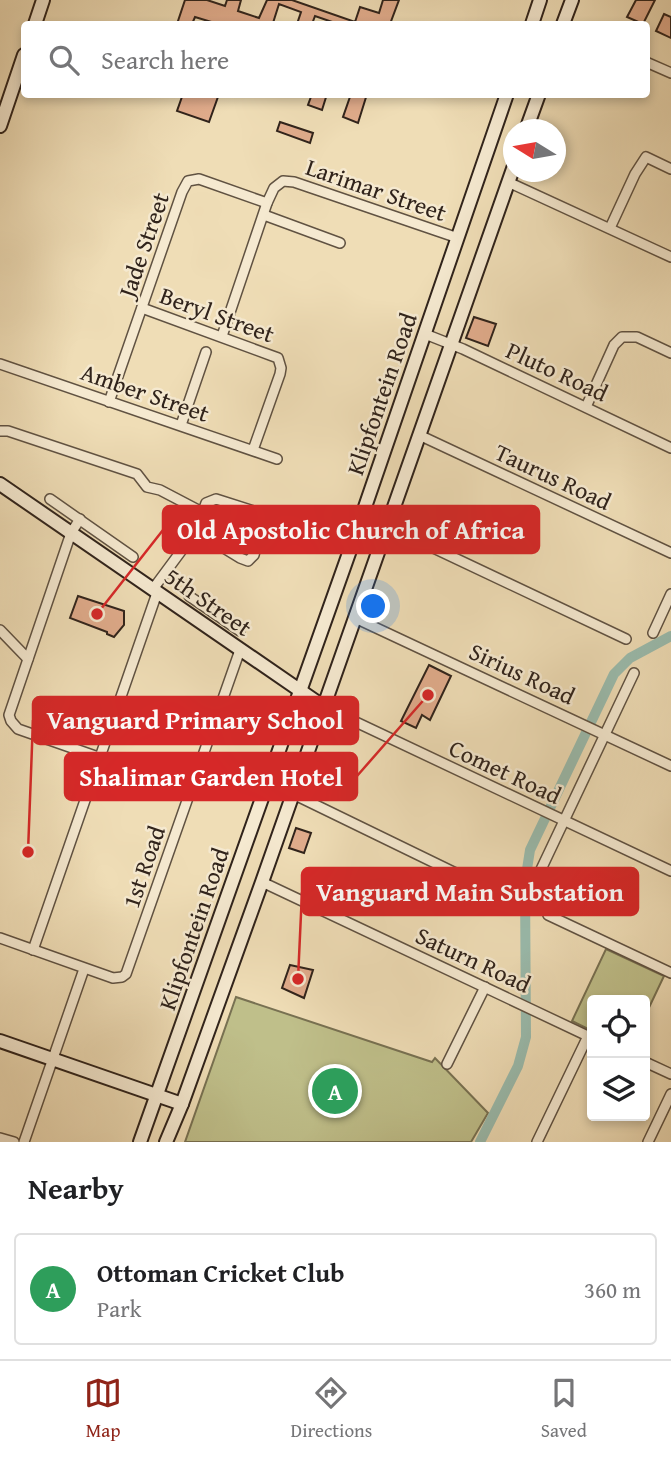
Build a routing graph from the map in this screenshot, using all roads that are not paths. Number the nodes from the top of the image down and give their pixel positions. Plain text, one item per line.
1 (44, 0) edge
2 (540, 0) edge
3 (572, 0) edge
4 (36, 21) edge
5 (533, 21) edge
6 (566, 21) edge
7 (21, 64) edge
8 (650, 64) edge
9 (671, 73) edge
10 (507, 98) edge
11 (538, 98) edge
12 (530, 119) edge
13 (0, 126) edge
14 (671, 169) edge
15 (508, 182) joint
16 (267, 203) junction
17 (264, 215) junction
18 (610, 229) junction
19 (458, 238) junction
20 (340, 243) dead end
21 (671, 257) edge
22 (142, 308) junction
23 (425, 334) junction
24 (222, 336) junction
25 (451, 344) junction
26 (206, 352) dead end
27 (671, 353) edge
28 (0, 365) edge
29 (109, 402) junction
30 (586, 407) junction
31 (181, 425) junction
32 (0, 431) edge
33 (419, 435) junction
34 (671, 448) edge
35 (253, 450) junction
36 (277, 459) dead end
37 (0, 484) edge
38 (50, 499) dead end
39 (202, 512) junction
40 (80, 519) junction
41 (387, 526) junction
42 (196, 531) junction
43 (71, 533) junction
44 (671, 553) edge
45 (133, 557) dead end
46 (155, 591) junction
47 (671, 594) edge
48 (189, 596) dead end
49 (211, 611) junction
50 (355, 618) junction
51 (201, 623) junction
52 (0, 630) edge
53 (240, 631) dead end
54 (653, 633) dead end
55 (626, 639) dead end
56 (240, 650) junction
57 (28, 659) junction
58 (634, 673) dead end
59 (300, 691) junction
60 (324, 707) junction
61 (600, 733) junction
62 (101, 758) junction
63 (671, 766) edge
64 (293, 794) junction
65 (564, 821) junction
66 (671, 871) edge
67 (536, 880) dead end
68 (262, 882) junction
69 (513, 901) dead end
70 (548, 915) dead end
71 (0, 938) edge
72 (33, 950) junction
73 (84, 969) junction
74 (671, 973) edge
75 (485, 987) junction
76 (587, 1036) edge
77 (0, 1041) edge
78 (587, 1043) edge
79 (53, 1060) junction
80 (650, 1064) edge
81 (447, 1065) dead end
82 (671, 1074) edge
83 (671, 1094) edge
84 (158, 1096) junction
85 (182, 1104) junction
86 (0, 1138) edge
87 (13, 1142) edge
88 (24, 1142) edge
89 (140, 1142) edge
90 (166, 1142) edge
91 (537, 1142) edge
92 (648, 1142) edge

1 - 4 main road
2 - 5 main road
3 - 6 main road
7 - 13 main road
8 - 9 street
10 - 19 main road, Klipfontein Road
11 - 12 main road
14 - 18 street
15 - 18 street
15 - 25 main road, Klipfontein Road
16 - 17 street
16 - 19 street, Larimar Street
16 - 22 street, Jade Street
17 - 20 street
17 - 24 street
18 - 21 street
19 - 23 main road, Klipfontein Road
22 - 24 street, Beryl Street
22 - 29 street, Jade Street
23 - 25 street, Pluto Road
23 - 59 main road, Klipfontein Road
24 - 35 street, Beryl Street
25 - 30 street, Pluto Road
25 - 33 main road, Klipfontein Road
26 - 31 street
27 - 30 street
28 - 29 street, Amber Street
29 - 31 street, Amber Street
30 - 34 street, Pluto Road
31 - 35 street, Amber Street
32 - 39 street
33 - 41 main road, Klipfontein Road
33 - 44 street, Taurus Road
35 - 36 street, Amber Street
37 - 43 main road, 5th Street
38 - 40 street
39 - 42 street
39 - 42 street
40 - 43 street
40 - 45 street
41 - 50 main road, Klipfontein Road
41 - 55 street
42 - 46 street
43 - 46 main road, 5th Street
43 - 57 street
46 - 51 main road, 5th Street
46 - 62 street
47 - 54 street
48 - 49 street
49 - 51 street
49 - 53 street
50 - 60 main road, Klipfontein Road
50 - 61 street, Sirius Road
51 - 56 main road, 5th Street
52 - 57 street
56 - 59 main road, 5th Street
56 - 73 street, 1st Road
57 - 62 street
58 - 61 street
59 - 60 main road, 5th Street
59 - 84 main road, Klipfontein Road
60 - 64 main road, Klipfontein Road
60 - 65 street, Comet Road
61 - 63 street, Sirius Road
61 - 65 street
62 - 72 street
64 - 68 main road, Klipfontein Road
64 - 69 street
65 - 66 street, Comet Road
65 - 67 street
68 - 75 street, Saturn Road
68 - 85 main road, Klipfontein Road
70 - 74 street
71 - 72 street, 1st Road
72 - 73 street, 1st Road
73 - 79 street
75 - 76 street, Saturn Road
75 - 81 street
77 - 79 main road
78 - 91 street
79 - 84 main road
79 - 88 street
80 - 82 street
83 - 92 street
84 - 85 main road
84 - 89 main road, Klipfontein Road
85 - 90 main road, Klipfontein Road
86 - 87 street

